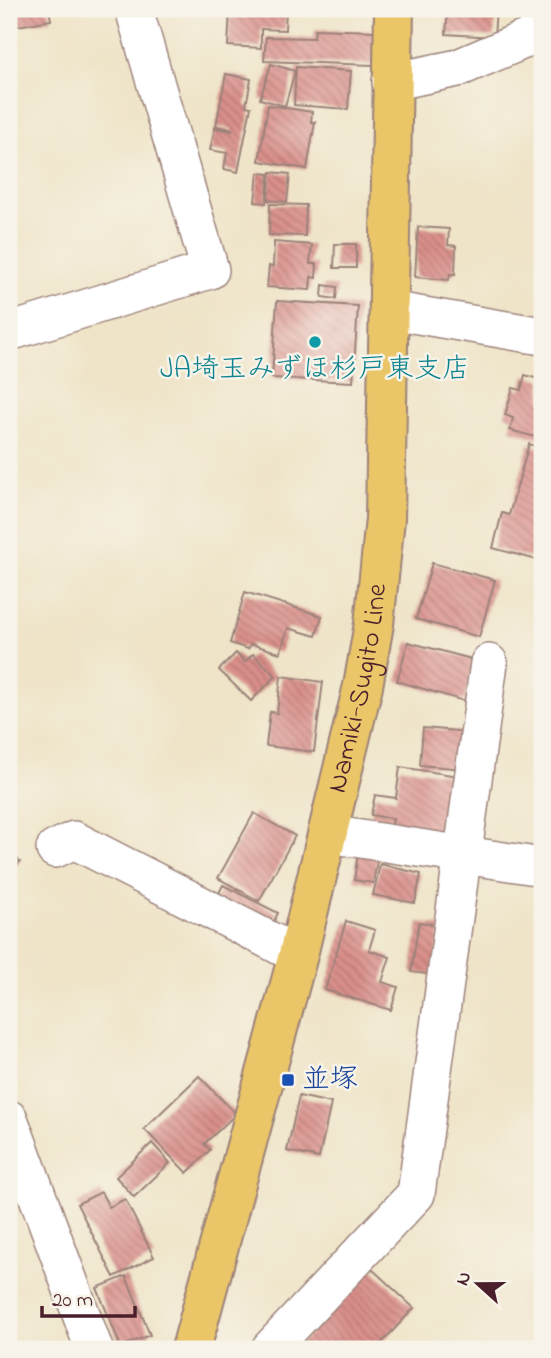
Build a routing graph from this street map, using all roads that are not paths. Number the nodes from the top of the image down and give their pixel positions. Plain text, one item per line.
1 (134, 9) edge
2 (394, 9) edge
3 (542, 32) edge
4 (391, 82) junction
5 (389, 310) junction
6 (9, 332) edge
7 (542, 336) edge
8 (489, 663) dead end
9 (328, 834) junction
10 (55, 849) dead end
11 (463, 855) junction
12 (542, 867) edge
13 (298, 955) junction
14 (9, 1119) edge
15 (94, 1349) edge
16 (191, 1349) edge
17 (270, 1349) edge

1 - 6 street
2 - 4 main road, Namiki-Sugito Line
3 - 4 street
4 - 5 main road, Namiki-Sugito Line
5 - 7 street
5 - 9 main road, Namiki-Sugito Line
8 - 11 street
9 - 11 street
9 - 13 main road, Namiki-Sugito Line
10 - 13 street
11 - 12 street
11 - 17 street
13 - 16 main road, Namiki-Sugito Line
14 - 15 street

